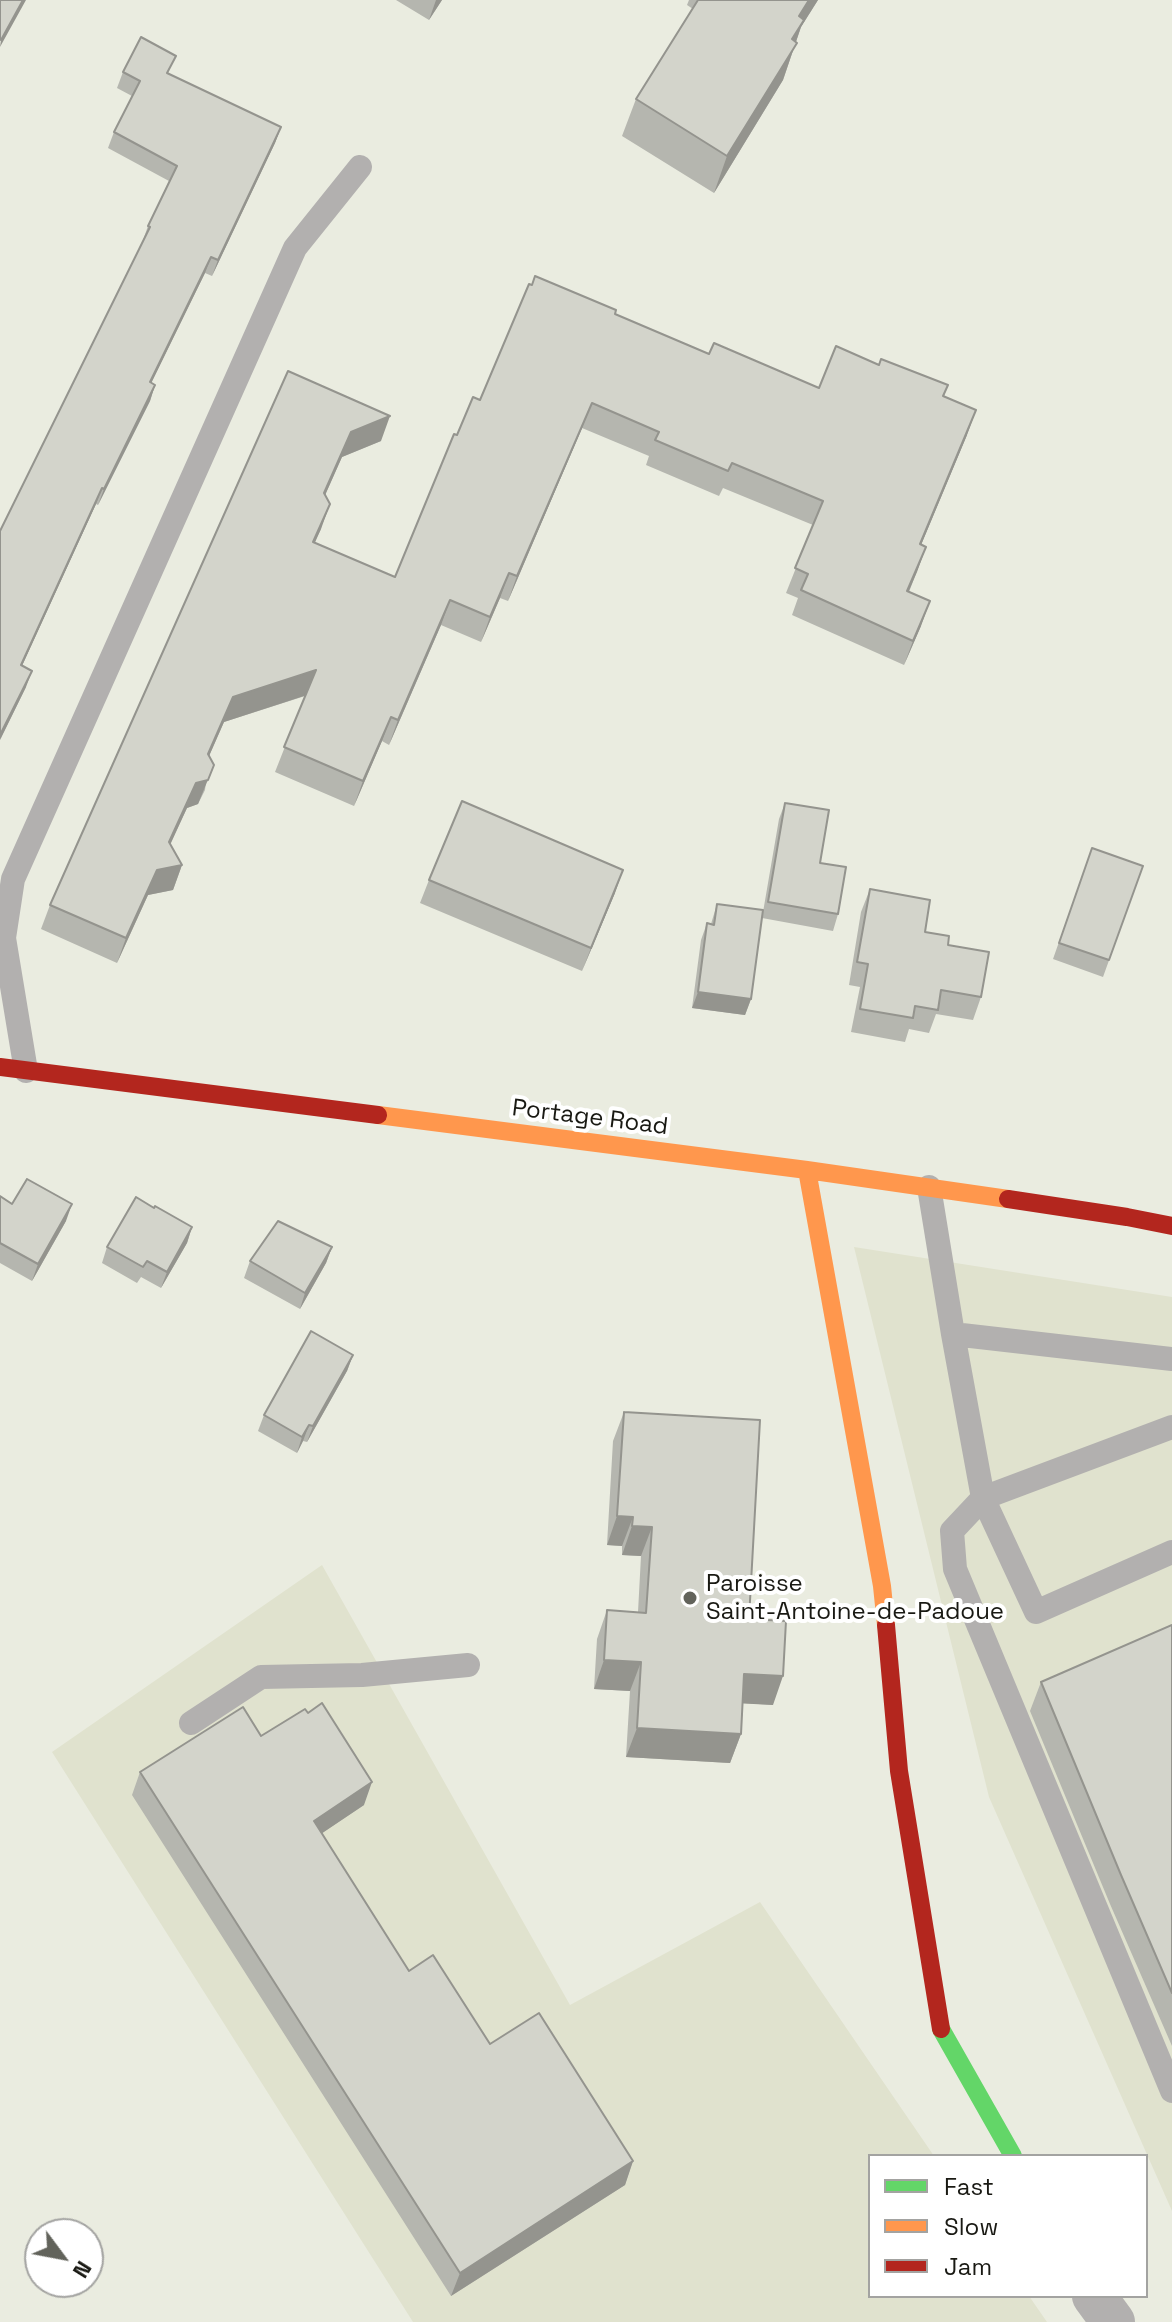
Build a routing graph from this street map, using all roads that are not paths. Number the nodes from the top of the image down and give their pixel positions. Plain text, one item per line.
1 (360, 167) dead end
2 (0, 1067) edge
3 (26, 1071) junction
4 (807, 1170) junction
5 (929, 1187) junction
6 (1172, 1226) edge
7 (953, 1334) junction
8 (1172, 1359) edge
9 (1172, 1427) edge
10 (983, 1498) junction
11 (1172, 1552) edge
12 (468, 1665) dead end
13 (191, 1723) dead end
14 (1172, 2091) edge
15 (1012, 2154) edge
16 (1095, 2298) edge
17 (1113, 2322) edge

1 - 3 lane
2 - 3 street, Portage Road
3 - 4 street, Portage Road
4 - 5 street, Portage Road
4 - 15 street
5 - 6 street, Portage Road
5 - 7 lane
7 - 8 lane
7 - 10 lane
9 - 10 lane
10 - 11 lane
10 - 14 lane
12 - 13 lane
16 - 17 street

